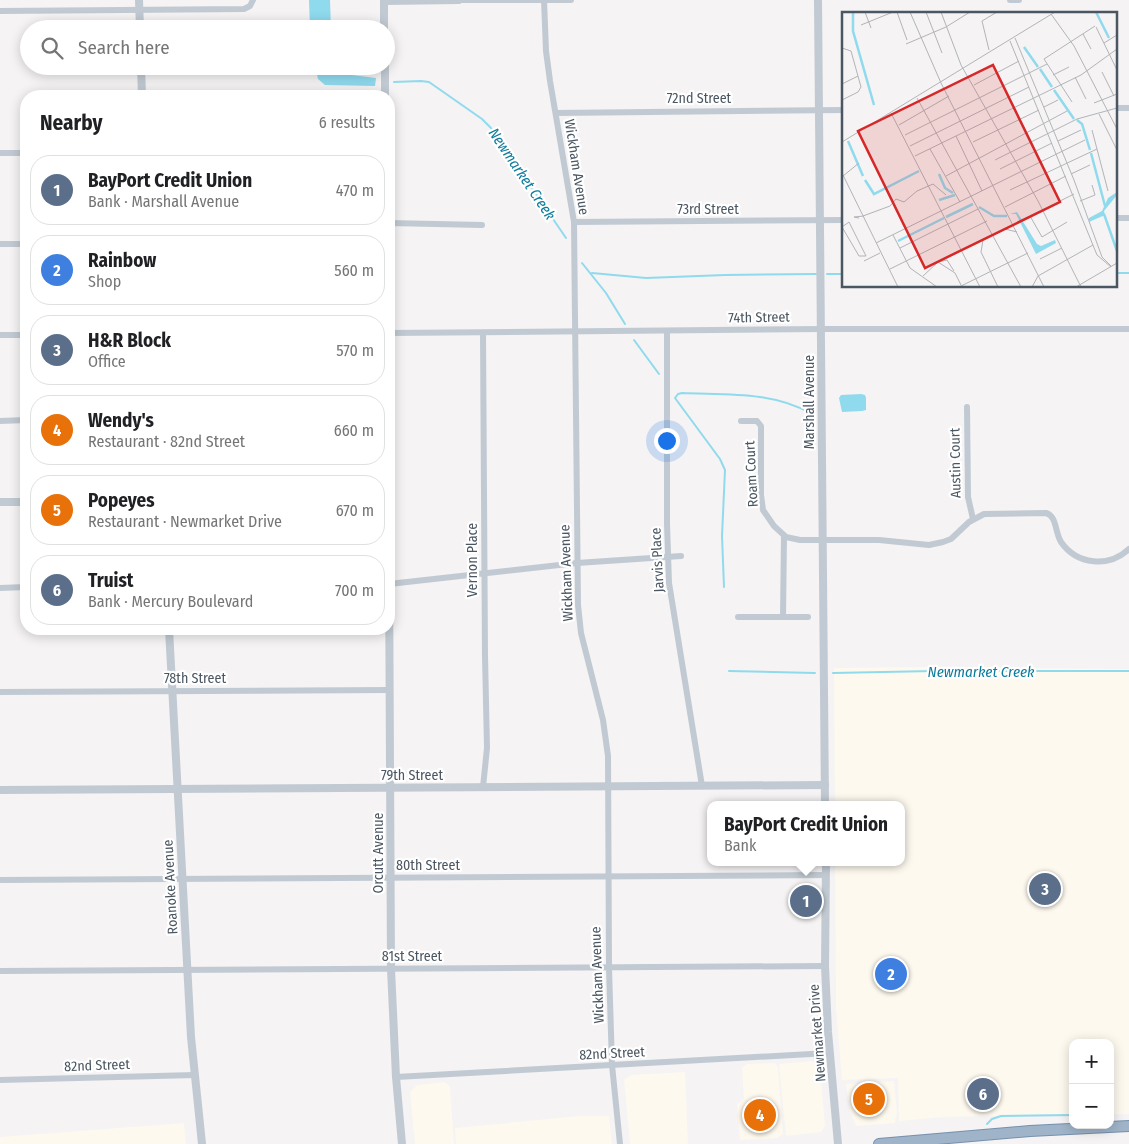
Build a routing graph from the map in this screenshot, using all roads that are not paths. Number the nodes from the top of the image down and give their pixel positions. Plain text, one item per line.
1 (139, 0) edge
2 (253, 0) edge
3 (458, 0) edge
4 (544, 0) edge
5 (571, 0) edge
6 (818, 0) edge
7 (1010, 0) edge
8 (1019, 0) edge
9 (1028, 0) edge
10 (384, 1) edge
11 (139, 10) junction
12 (0, 11) edge
13 (140, 20) edge
14 (384, 20) edge
15 (141, 75) edge
16 (385, 75) edge
17 (142, 90) edge
18 (385, 90) edge
19 (1116, 108) edge
20 (1129, 108) edge
21 (820, 110) junction
22 (842, 110) edge
23 (556, 113) junction
24 (0, 153) edge
25 (20, 153) edge
26 (1116, 218) edge
27 (1129, 218) edge
28 (821, 220) junction
29 (842, 220) edge
30 (574, 222) junction
31 (395, 223) edge
32 (482, 225) dead end
33 (0, 244) edge
34 (20, 244) edge
35 (1129, 328) edge
36 (822, 329) junction
37 (667, 331) junction
38 (575, 332) junction
39 (483, 333) junction
40 (395, 334) edge
41 (0, 335) edge
42 (20, 335) edge
43 (967, 407) dead end
44 (20, 420) edge
45 (0, 421) edge
46 (741, 421) dead end
47 (0, 502) edge
48 (20, 502) edge
49 (973, 519) junction
50 (784, 536) junction
51 (823, 540) junction
52 (1129, 549) edge
53 (682, 556) dead end
54 (668, 557) junction
55 (577, 563) junction
56 (485, 573) junction
57 (395, 583) edge
58 (20, 587) edge
59 (0, 588) edge
60 (738, 617) dead end
61 (784, 617) junction
62 (808, 617) dead end
63 (169, 635) edge
64 (389, 635) edge
65 (172, 690) junction
66 (390, 690) junction
67 (0, 692) edge
68 (825, 785) junction
69 (608, 786) junction
70 (702, 786) junction
71 (390, 787) junction
72 (483, 787) junction
73 (177, 788) junction
74 (0, 790) edge
75 (825, 801) edge
76 (826, 866) edge
77 (826, 875) junction
78 (608, 877) junction
79 (390, 878) junction
80 (0, 880) edge
81 (182, 880) junction
82 (825, 966) junction
83 (608, 968) junction
84 (188, 969) junction
85 (391, 969) junction
86 (0, 971) edge
87 (829, 1053) junction
88 (612, 1065) junction
89 (195, 1075) junction
90 (396, 1077) junction
91 (0, 1080) edge
92 (1129, 1126) edge
93 (202, 1144) edge
94 (402, 1144) edge
95 (620, 1144) edge
96 (838, 1144) edge
97 (879, 1144) edge

1 - 11 street
2 - 11 street
3 - 4 street
3 - 10 street
4 - 5 street
4 - 23 street, Wickham Avenue
6 - 21 street, Marshall Avenue
7 - 8 street
8 - 9 street
10 - 14 street
11 - 12 street
11 - 13 street
15 - 17 street
16 - 18 street
19 - 20 street
21 - 22 street, 72nd Street
21 - 23 street, 72nd Street
21 - 28 street, Marshall Avenue
23 - 30 street, Wickham Avenue
24 - 25 street
26 - 27 street
28 - 29 street, 73rd Street
28 - 30 street, 73rd Street
28 - 36 street, Marshall Avenue
30 - 38 street, Wickham Avenue
31 - 32 street
33 - 34 street
35 - 36 street, 74th Street
36 - 37 street, 74th Street
36 - 51 street, Marshall Avenue
37 - 38 street, 74th Street
37 - 54 street, Jarvis Place
38 - 39 street, 74th Street
38 - 55 street, Wickham Avenue
39 - 40 street, 74th Street
39 - 56 street, Vernon Place
41 - 42 street
43 - 49 street, Austin Court
44 - 45 street
46 - 50 street, Roam Court
47 - 48 street
49 - 51 street
49 - 52 street
50 - 51 street
50 - 61 street
51 - 68 street, Marshall Avenue
53 - 54 street
54 - 55 street
54 - 70 street, Jarvis Place
55 - 56 street
55 - 69 street, Wickham Avenue
56 - 57 street
56 - 72 street, Vernon Place
58 - 59 street
60 - 61 street
61 - 62 street
63 - 65 street, Roanoke Avenue
64 - 66 street, Orcutt Avenue
65 - 66 street, 78th Street
65 - 67 street, 78th Street
65 - 73 street, Roanoke Avenue
66 - 71 street, Orcutt Avenue
68 - 70 street, 79th Street
68 - 75 street, Marshall Avenue
69 - 70 street, 79th Street
69 - 72 street, 79th Street
69 - 78 street, Wickham Avenue
71 - 72 street, 79th Street
71 - 73 street, 79th Street
71 - 79 street, Orcutt Avenue
73 - 74 street, 79th Street
73 - 81 street, Roanoke Avenue
76 - 77 street
77 - 78 street, 80th Street
77 - 82 street, Newmarket Drive
78 - 79 street, 80th Street
78 - 83 street, Wickham Avenue
79 - 81 street, 80th Street
79 - 85 street, Orcutt Avenue
80 - 81 street, 80th Street
81 - 84 street, Roanoke Avenue
82 - 83 street, 81st Street
82 - 87 street, Newmarket Drive
83 - 85 street, 81st Street
83 - 88 street, Wickham Avenue
84 - 85 street, 81st Street
84 - 86 street, 81st Street
84 - 89 street, Roanoke Avenue
85 - 90 street, Orcutt Avenue
87 - 88 street, 82nd Street
87 - 96 street, Newmarket Drive
88 - 90 street, 82nd Street
88 - 95 street, Wickham Avenue
89 - 91 street, 82nd Street
89 - 93 street, Roanoke Avenue
90 - 94 street, Orcutt Avenue
92 - 97 highway

